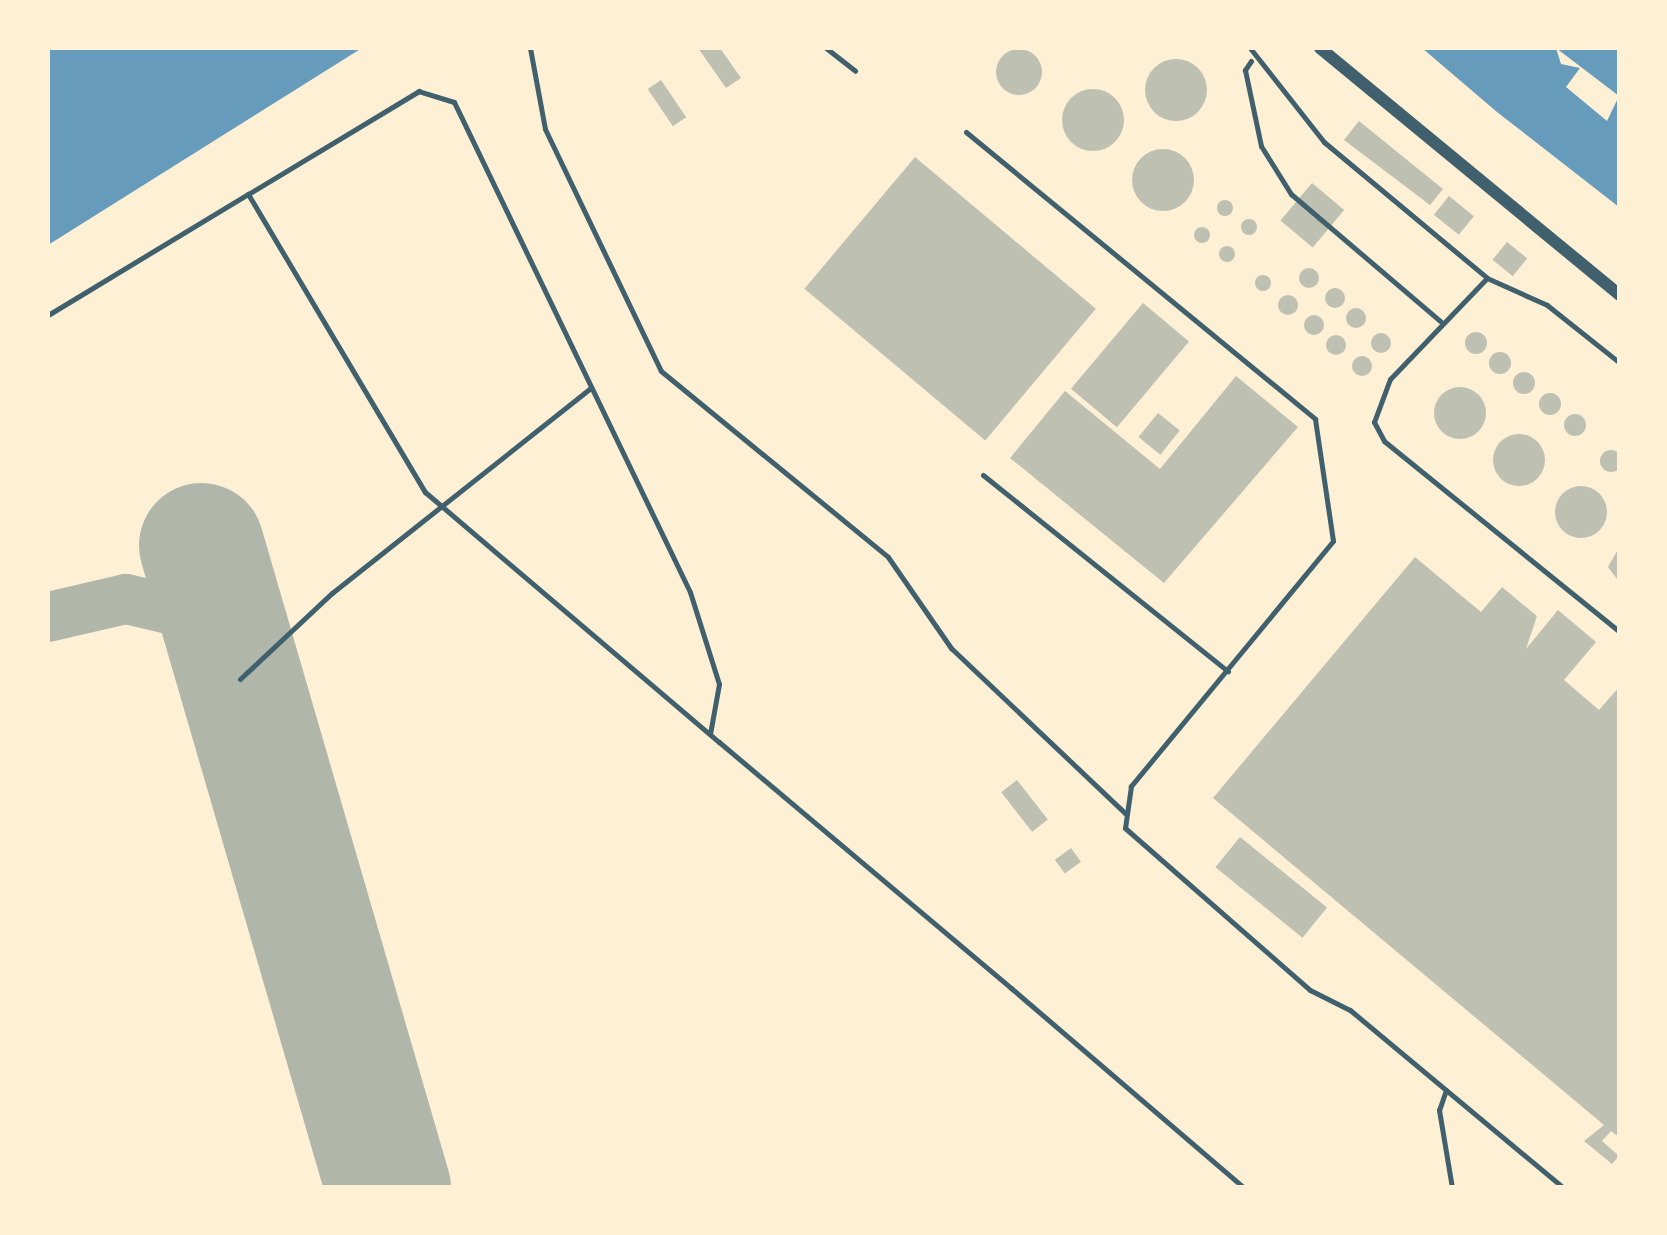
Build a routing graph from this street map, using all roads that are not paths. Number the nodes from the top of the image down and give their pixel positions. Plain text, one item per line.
1 (530, 48) edge
2 (826, 48) edge
3 (1250, 48) edge
4 (1325, 49) edge
5 (1252, 60) junction
6 (856, 71) dead end
7 (966, 132) dead end
8 (248, 194) junction
9 (1487, 278) junction
10 (1620, 295) edge
11 (48, 315) edge
12 (1440, 321) junction
13 (1620, 363) edge
14 (591, 388) junction
15 (983, 475) dead end
16 (442, 506) junction
17 (1620, 632) edge
18 (1228, 670) junction
19 (240, 679) dead end
20 (710, 734) junction
21 (1126, 814) junction
22 (1446, 1090) junction
23 (1244, 1188) edge
24 (1452, 1188) edge
25 (1564, 1188) edge

1 - 21 lane
2 - 6 lane
3 - 5 lane
4 - 10 street
5 - 9 lane
5 - 12 lane
7 - 18 lane
8 - 11 lane
8 - 14 lane
8 - 16 lane
9 - 12 lane
9 - 13 lane
12 - 17 lane
14 - 16 lane
14 - 20 lane
15 - 18 lane
16 - 19 lane
16 - 20 lane
18 - 21 lane
20 - 23 lane
21 - 22 lane
22 - 24 lane
22 - 25 lane

